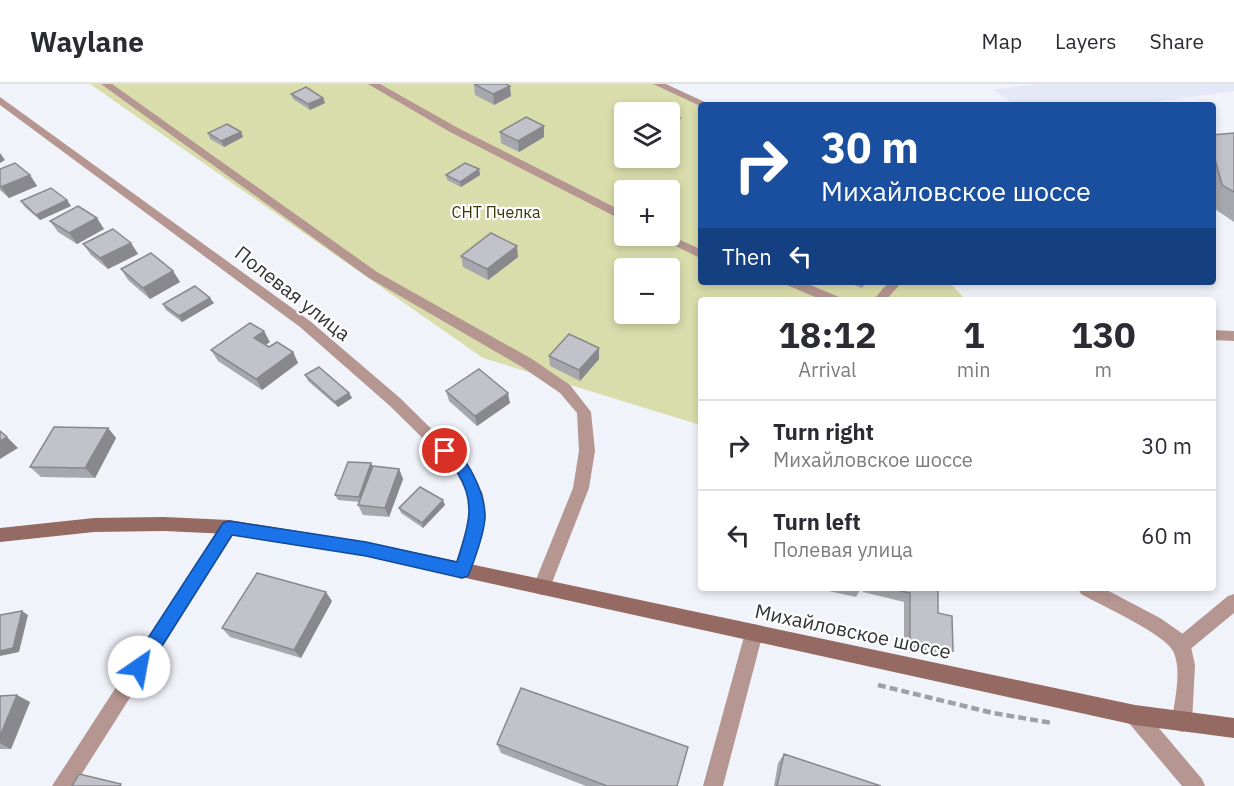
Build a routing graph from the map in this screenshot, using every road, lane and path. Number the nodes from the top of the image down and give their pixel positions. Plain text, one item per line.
1 (106, 84) edge
2 (373, 84) edge
3 (658, 84) edge
4 (0, 100) edge
5 (699, 102) edge
6 (614, 212) edge
7 (680, 245) edge
8 (698, 253) edge
9 (798, 285) edge
10 (893, 285) edge
11 (827, 297) edge
12 (882, 297) edge
13 (1216, 335) edge
14 (1234, 336) edge
15 (229, 528) junction
16 (0, 535) edge
17 (462, 571) junction
18 (542, 587) junction
19 (1093, 591) edge
20 (1234, 602) edge
21 (754, 633) junction
22 (1182, 645) junction
23 (1136, 715) junction
24 (1182, 722) junction
25 (1234, 728) edge
26 (62, 786) edge
27 (713, 786) edge
28 (1195, 786) edge

1 - 18 street
2 - 6 street
3 - 5 street
4 - 17 street, Полевая улица
7 - 8 street
9 - 11 street
10 - 12 street
13 - 14 street
15 - 16 main road, Михайловское шоссе
15 - 17 main road, Михайловское шоссе
15 - 26 street
17 - 18 main road, Михайловское шоссе
18 - 21 main road, Михайловское шоссе
19 - 22 street
20 - 22 street
21 - 23 main road, Михайловское шоссе
21 - 27 street
22 - 24 street
23 - 24 main road, Михайловское шоссе
23 - 28 street
24 - 25 main road, Михайловское шоссе

